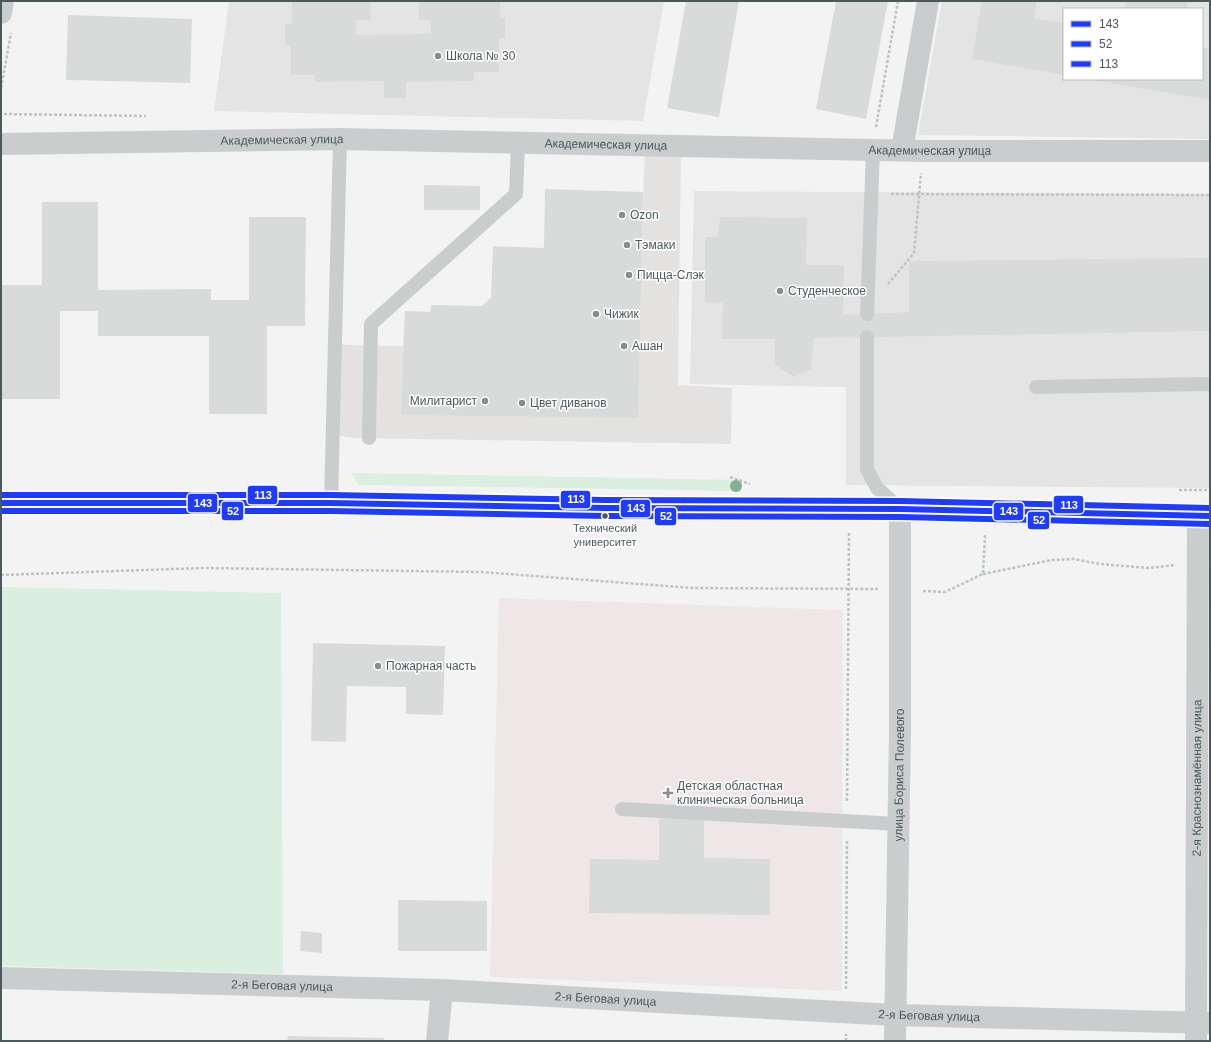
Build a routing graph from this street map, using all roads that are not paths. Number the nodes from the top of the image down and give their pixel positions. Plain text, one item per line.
1 (3, 1) edge
2 (928, 1) edge
3 (6, 21) edge
4 (340, 139) junction
5 (874, 139) junction
6 (1, 144) edge
7 (518, 144) junction
8 (902, 150) junction
9 (1210, 151) edge
10 (867, 314) dead end
11 (867, 337) dead end
12 (1210, 384) edge
13 (1036, 388) dead end
14 (369, 438) dead end
15 (1, 503) edge
16 (330, 503) junction
17 (900, 509) junction
18 (1204, 515) edge
19 (622, 809) dead end
20 (898, 824) junction
21 (1, 978) edge
22 (442, 990) junction
23 (895, 1015) junction
24 (1200, 1029) edge
25 (437, 1041) edge
26 (895, 1041) edge

1 - 3 street
2 - 8 street
4 - 6 street, Академическая улица
4 - 7 street, Академическая улица
4 - 16 lane
5 - 7 street, Академическая улица
5 - 8 street, Академическая улица
5 - 10 lane
7 - 14 lane
8 - 9 street, Академическая улица
11 - 17 lane
12 - 13 lane
15 - 16 main road
16 - 17 main road
17 - 18 main road
17 - 20 main road, улица Бориса Полевого
18 - 24 street, 2-я Краснознамённая улица
19 - 20 lane
20 - 23 main road, улица Бориса Полевого
21 - 22 street, 2-я Беговая улица
22 - 23 street, 2-я Беговая улица
22 - 25 street
23 - 24 street, 2-я Беговая улица
23 - 26 main road, улица Бориса Полевого

